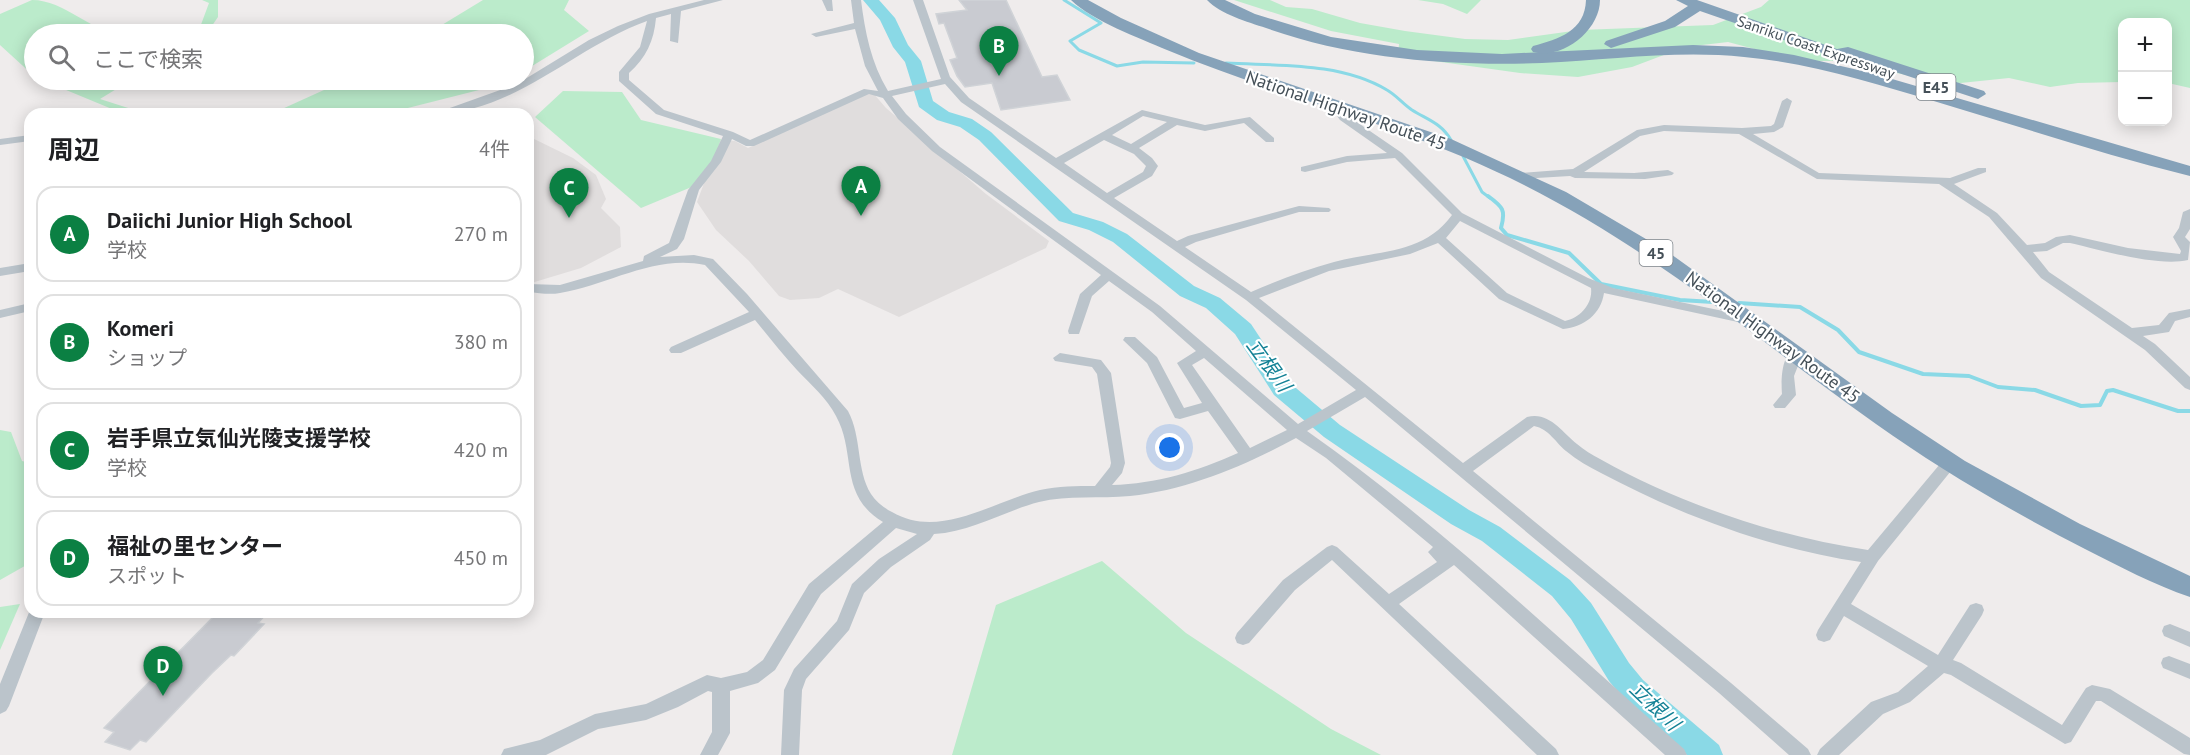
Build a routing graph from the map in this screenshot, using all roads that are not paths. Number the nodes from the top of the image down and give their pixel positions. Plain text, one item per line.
1 (718, 0) edge
2 (856, 0) edge
3 (918, 0) edge
4 (1078, 0) edge
5 (1214, 0) edge
6 (1227, 0) edge
7 (1593, 0) edge
8 (1712, 0) edge
9 (1691, 3) edge
10 (676, 9) junction
11 (652, 16) junction
12 (859, 25) junction
13 (816, 34) dead end
14 (1814, 40) junction
15 (675, 41) dead end
16 (1539, 54) junction
17 (534, 78) edge
18 (941, 82) junction
19 (511, 90) edge
20 (887, 94) junction
21 (1787, 101) dead end
22 (1340, 106) junction
23 (457, 108) edge
24 (1174, 122) junction
25 (1741, 131) junction
26 (729, 134) junction
27 (1105, 135) junction
28 (24, 139) edge
29 (1270, 140) dead end
30 (0, 142) edge
31 (1131, 148) junction
32 (1398, 155) junction
33 (2190, 161) edge
34 (1056, 163) junction
35 (1305, 169) dead end
36 (1982, 170) dead end
37 (2190, 170) edge
38 (1668, 173) dead end
39 (1564, 175) junction
40 (1519, 176) junction
41 (1942, 181) junction
42 (1108, 197) junction
43 (1325, 210) dead end
44 (2189, 212) edge
45 (1458, 215) junction
46 (1438, 238) junction
47 (1177, 246) junction
48 (2027, 252) junction
49 (2188, 254) edge
50 (24, 268) edge
51 (0, 272) edge
52 (1110, 274) junction
53 (615, 275) junction
54 (1597, 287) junction
55 (534, 288) edge
56 (1251, 297) junction
57 (24, 308) edge
58 (2190, 313) edge
59 (0, 314) edge
60 (757, 314) junction
61 (1754, 321) junction
62 (1074, 331) dead end
63 (2127, 333) junction
64 (1130, 340) dead end
65 (676, 350) dead end
66 (1206, 351) junction
67 (1796, 353) junction
68 (1060, 358) dead end
69 (2190, 385) edge
70 (1366, 390) junction
71 (1211, 405) junction
72 (1780, 405) dead end
73 (1301, 432) junction
74 (1248, 457) junction
75 (1950, 462) junction
76 (1463, 470) junction
77 (1100, 490) junction
78 (894, 521) junction
79 (929, 529) junction
80 (1872, 557) junction
81 (2190, 587) edge
82 (1388, 603) junction
83 (1841, 606) junction
84 (1976, 610) dead end
85 (35, 618) edge
86 (2170, 631) dead end
87 (1824, 635) dead end
88 (1243, 638) dead end
89 (2190, 640) edge
90 (2169, 663) dead end
91 (1941, 664) junction
92 (2190, 672) edge
93 (721, 686) junction
94 (0, 706) edge
95 (2190, 748) edge
96 (510, 755) edge
97 (709, 755) edge
98 (790, 755) edge
99 (1550, 755) edge
100 (1678, 755) edge
101 (1802, 755) edge
102 (1826, 755) edge

1 - 10 street
2 - 12 street
3 - 18 street
4 - 22 highway, National Highway Route 45 / 45
5 - 16 highway
6 - 16 highway
7 - 16 highway
8 - 14 highway
9 - 14 highway, Sanriku Coast Expressway / E45
9 - 16 highway
9 - 37 highway, Sanriku Coast Expressway / E45
10 - 11 street
10 - 15 street
11 - 17 street
11 - 26 street
12 - 13 street
12 - 20 street
14 - 33 highway, Sanriku Coast Expressway / E45
16 - 37 highway
18 - 20 street
18 - 34 street
19 - 23 street
20 - 26 street
20 - 52 street
21 - 25 street
22 - 32 street
22 - 40 highway, National Highway Route 45 / 45
24 - 27 street
24 - 29 street
24 - 31 street
25 - 39 street
25 - 41 street
26 - 53 street
27 - 31 street
27 - 34 street
28 - 30 street
31 - 42 street
32 - 35 street
32 - 45 street
34 - 42 street
36 - 41 street
38 - 39 street
39 - 40 street
40 - 61 highway, National Highway Route 45 / 45
41 - 48 street
42 - 47 street
43 - 47 street
44 - 49 street
45 - 46 street
45 - 54 street
46 - 54 street
46 - 56 street
47 - 56 street
48 - 49 street
48 - 63 street
50 - 51 street
52 - 62 street
52 - 66 street
53 - 55 street
53 - 60 street
54 - 61 street
56 - 70 street
57 - 59 street
58 - 63 street
60 - 65 street
60 - 78 street
61 - 67 highway, National Highway Route 45 / 45
63 - 69 street
64 - 71 street
66 - 71 street
66 - 73 street
67 - 72 street
67 - 75 highway, National Highway Route 45 / 45
68 - 77 street
70 - 73 street
70 - 76 street
71 - 74 street
73 - 74 street
73 - 82 street
73 - 100 street
74 - 77 street
75 - 80 street
75 - 81 highway, National Highway Route 45 / 45
76 - 80 street
76 - 101 street
77 - 79 street
78 - 79 street
78 - 93 street
79 - 98 street
80 - 83 street
82 - 88 street
82 - 99 street
83 - 87 street
83 - 91 street
84 - 91 street
85 - 94 street
86 - 89 street
90 - 92 street
91 - 95 street
91 - 102 street
93 - 96 street
93 - 97 street

